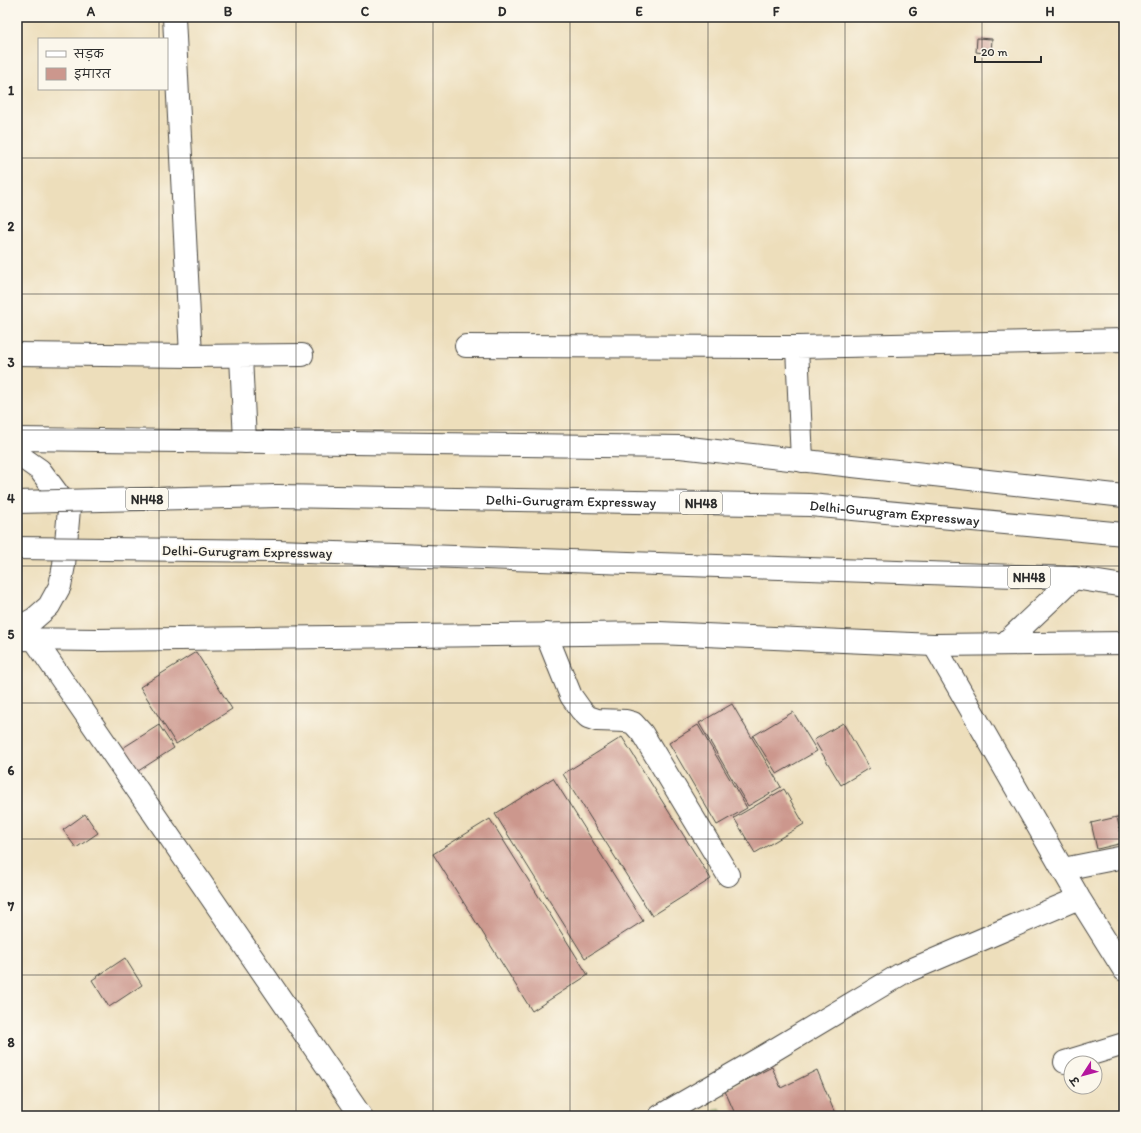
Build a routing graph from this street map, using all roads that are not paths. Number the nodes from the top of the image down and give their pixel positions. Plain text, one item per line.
1 (174, 17) edge
2 (1124, 340) edge
3 (466, 346) dead end
4 (797, 347) junction
5 (17, 354) edge
6 (302, 355) dead end
7 (191, 356) junction
8 (242, 356) junction
9 (17, 439) edge
10 (245, 442) junction
11 (17, 454) edge
12 (802, 461) junction
13 (1124, 496) edge
14 (17, 502) edge
15 (1124, 534) edge
16 (17, 548) edge
17 (1074, 578) junction
18 (1124, 586) edge
19 (546, 634) junction
20 (23, 635) edge
21 (1124, 643) edge
22 (1004, 644) junction
23 (934, 645) junction
24 (1124, 857) edge
25 (1063, 869) junction
26 (728, 874) dead end
27 (1079, 898) junction
28 (1124, 970) edge
29 (1124, 1044) edge
30 (1088, 1055) edge
31 (361, 1116) edge
32 (660, 1116) edge

1 - 7 main road
2 - 4 main road
3 - 4 main road
4 - 12 main road
5 - 7 main road
6 - 8 main road
7 - 8 main road
8 - 10 main road
9 - 10 main road
10 - 12 main road
11 - 20 main road
12 - 13 main road
14 - 15 main road, Delhi-Gurugram Expressway / NH48, bridge
16 - 17 main road, Delhi-Gurugram Expressway / NH48, bridge
17 - 18 main road, Delhi-Gurugram Expressway / NH48
17 - 22 main road
19 - 20 main road
19 - 23 main road
19 - 26 main road
20 - 31 main road
21 - 22 main road
22 - 23 main road
23 - 25 main road
24 - 25 main road
25 - 27 main road
27 - 28 main road
27 - 32 main road
29 - 30 main road

